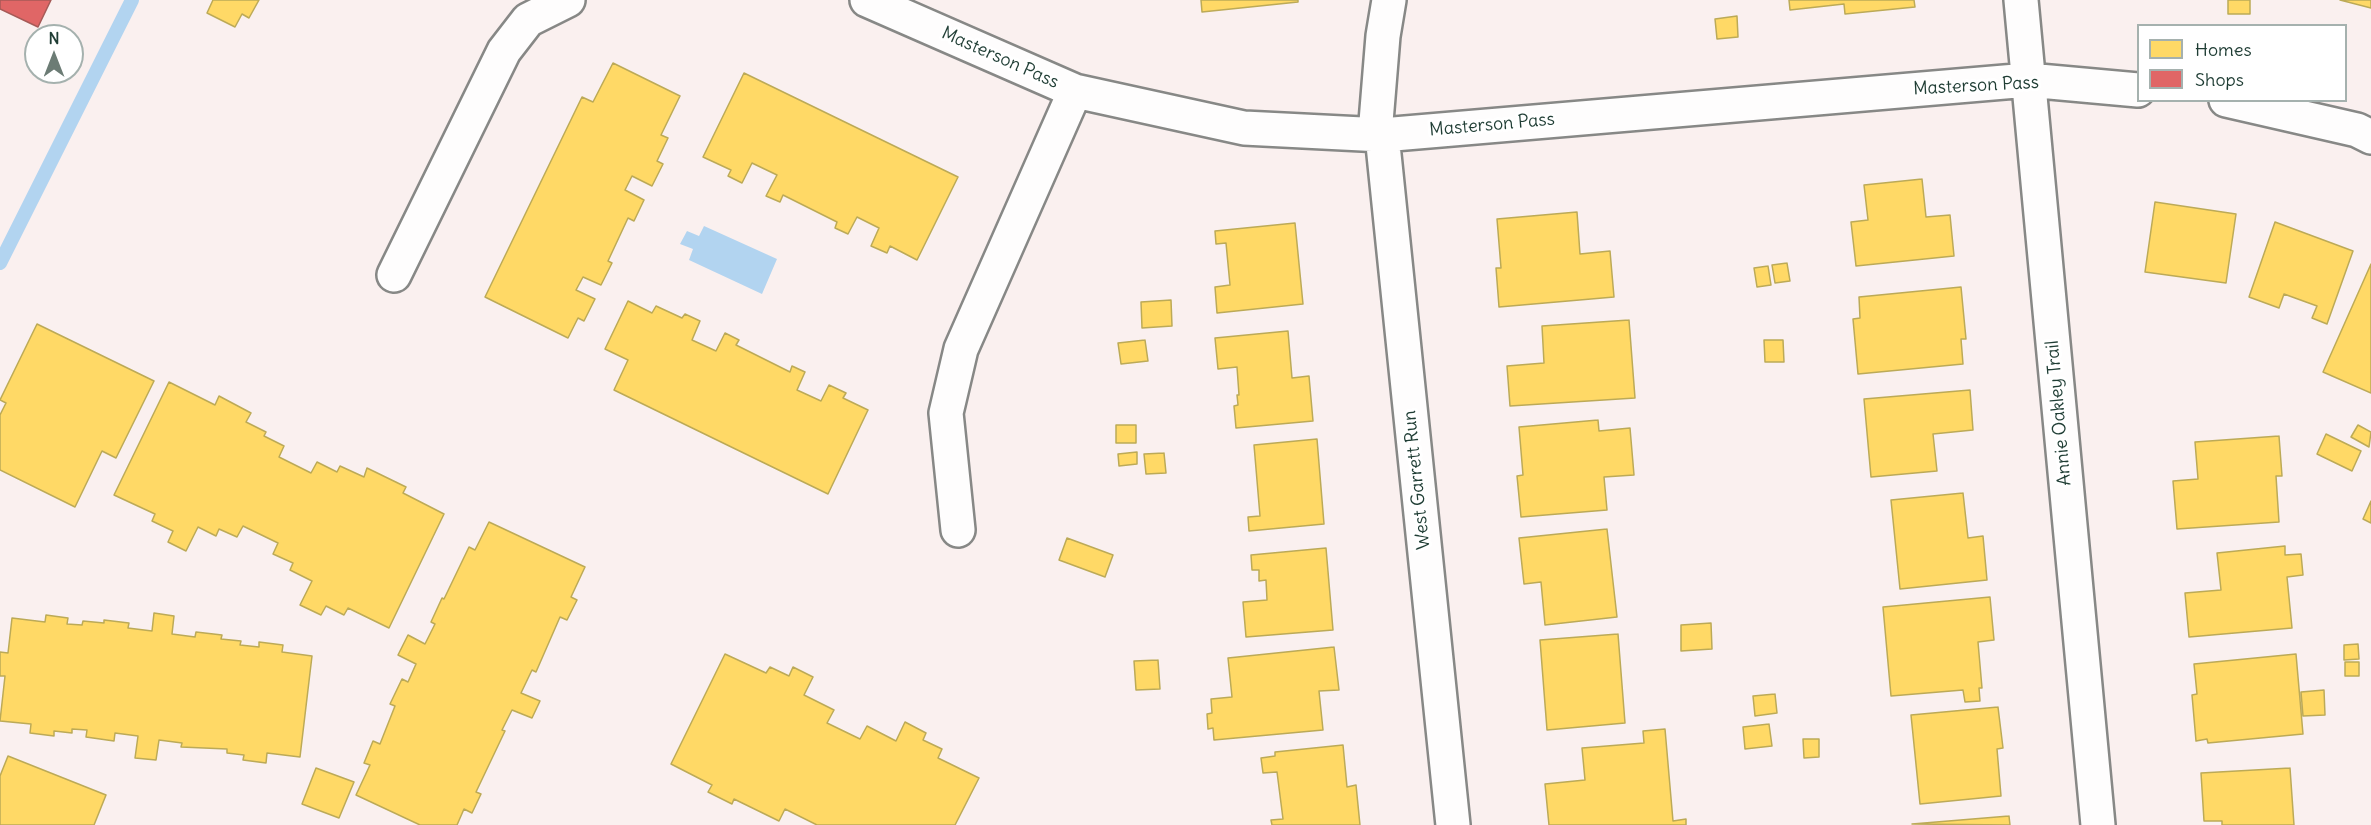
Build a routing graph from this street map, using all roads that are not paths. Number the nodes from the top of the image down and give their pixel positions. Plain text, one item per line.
1 (568, 0) edge
2 (867, 0) edge
3 (1389, 0) edge
4 (2021, 0) edge
5 (2028, 80) junction
6 (2137, 90) edge
7 (1075, 92) junction
8 (2235, 102) edge
9 (1378, 134) junction
10 (2371, 137) edge
11 (394, 275) dead end
12 (958, 530) dead end
13 (1453, 825) edge
14 (2098, 825) edge

1 - 11 street
2 - 7 street, Masterson Pass
3 - 9 street, West Garrett Run
4 - 5 street, Annie Oakley Trail
5 - 6 street, Masterson Pass
5 - 9 street, Masterson Pass
5 - 14 street, Annie Oakley Trail
7 - 9 street, Masterson Pass
7 - 12 street
8 - 10 street
9 - 13 street, West Garrett Run

